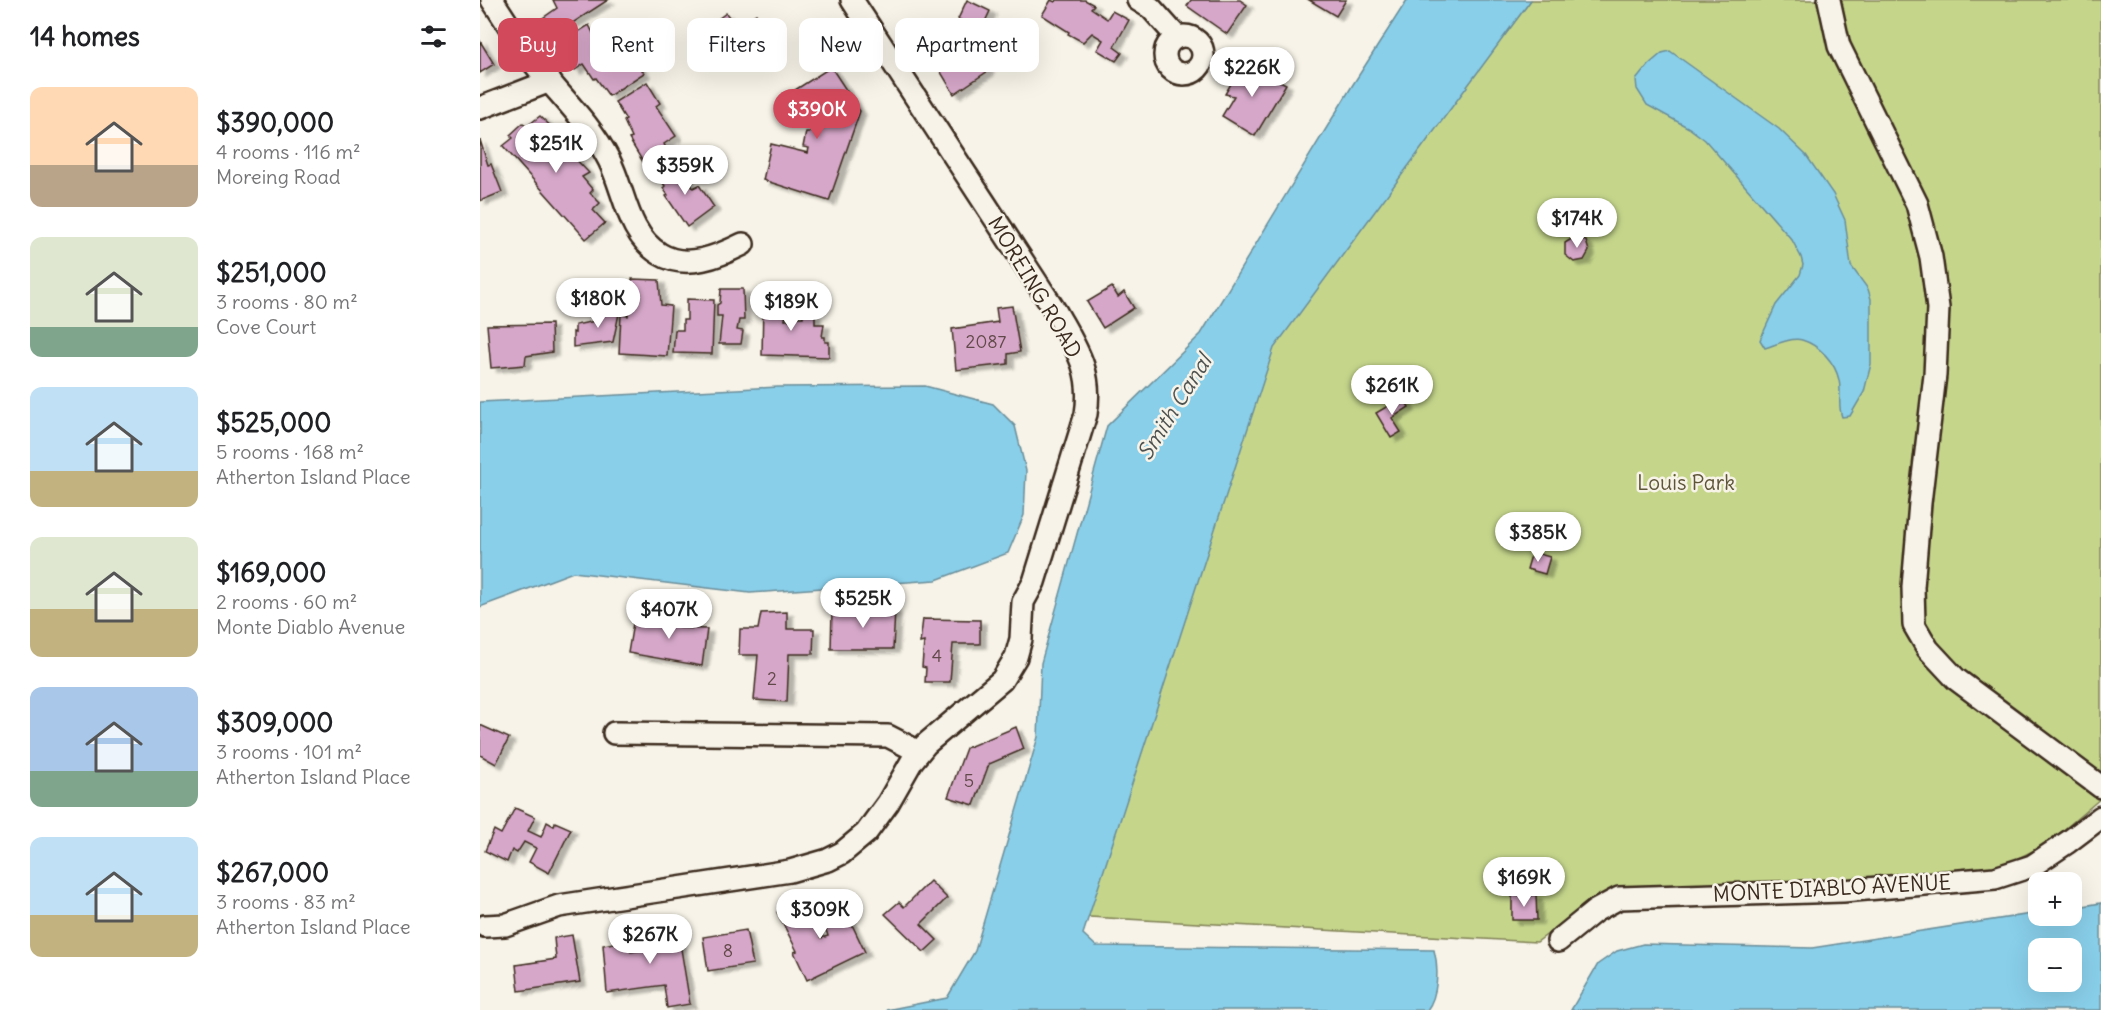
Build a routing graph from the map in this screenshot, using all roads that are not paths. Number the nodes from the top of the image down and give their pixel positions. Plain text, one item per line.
1 (492, 0) edge
2 (852, 0) edge
3 (1138, 0) edge
4 (1829, 0) edge
5 (1177, 37) dead end
6 (550, 81) junction
7 (480, 108) edge
8 (743, 244) dead end
9 (614, 733) dead end
10 (919, 752) junction
11 (2101, 788) edge
12 (2101, 817) edge
13 (484, 926) dead end
14 (1558, 941) dead end

1 - 6 street
2 - 10 street, MOREING ROAD
3 - 5 street
4 - 11 street
6 - 7 street
6 - 8 street
9 - 10 street
10 - 13 street, MOREING ROAD
12 - 14 street, MONTE DIABLO AVENUE

